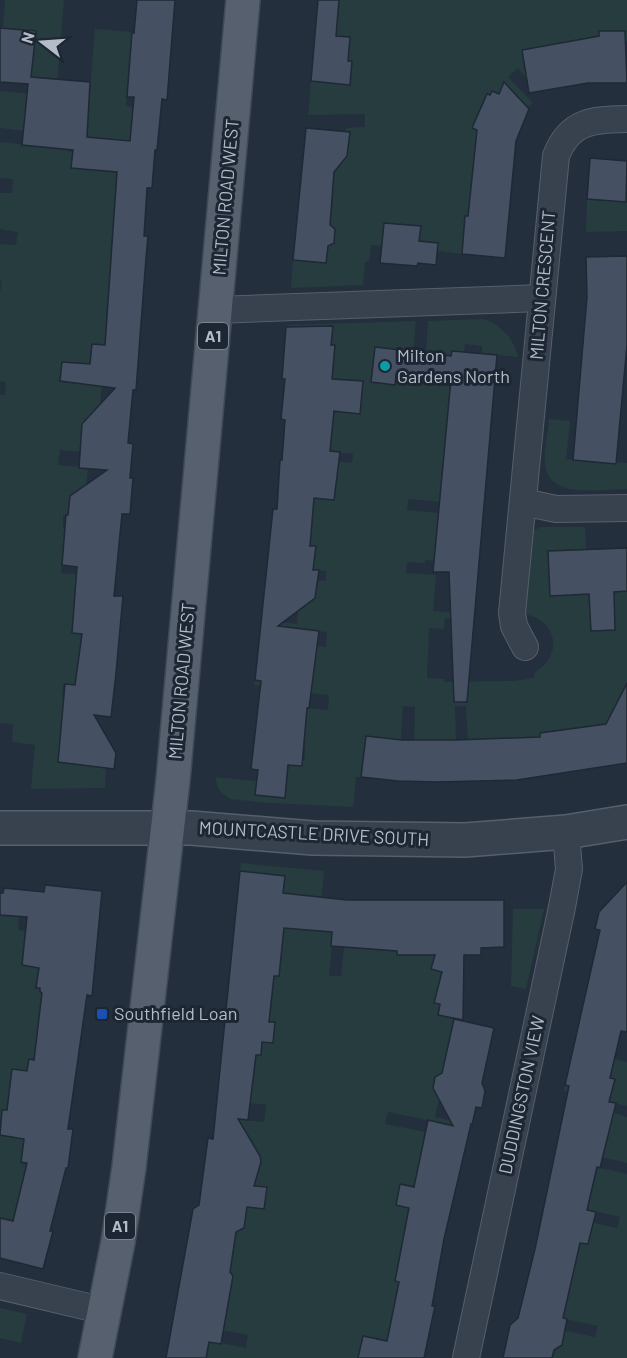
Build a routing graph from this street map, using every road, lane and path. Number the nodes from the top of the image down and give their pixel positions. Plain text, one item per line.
1 (243, 0) edge
2 (627, 119) edge
3 (542, 298) junction
4 (216, 310) junction
5 (523, 502) junction
6 (627, 508) edge
7 (525, 647) dead end
8 (627, 822) edge
9 (0, 828) edge
10 (168, 828) junction
11 (566, 832) junction
12 (0, 1286) edge
13 (105, 1311) junction
14 (95, 1358) edge
15 (466, 1358) edge

1 - 4 main road, MILTON ROAD WEST / A1
2 - 3 street, MILTON CRESCENT
3 - 4 street
3 - 5 street, MILTON CRESCENT
4 - 10 main road, MILTON ROAD WEST / A1
5 - 6 street
5 - 7 street, MILTON CRESCENT
8 - 11 street, MOUNTCASTLE DRIVE SOUTH
9 - 10 street, MOUNTCASTLE DRIVE SOUTH
10 - 11 street, MOUNTCASTLE DRIVE SOUTH
10 - 13 main road, MILTON ROAD WEST / A1
11 - 15 street, DUDDINGSTON VIEW
12 - 13 street
13 - 14 main road, MILTON ROAD WEST / A1

